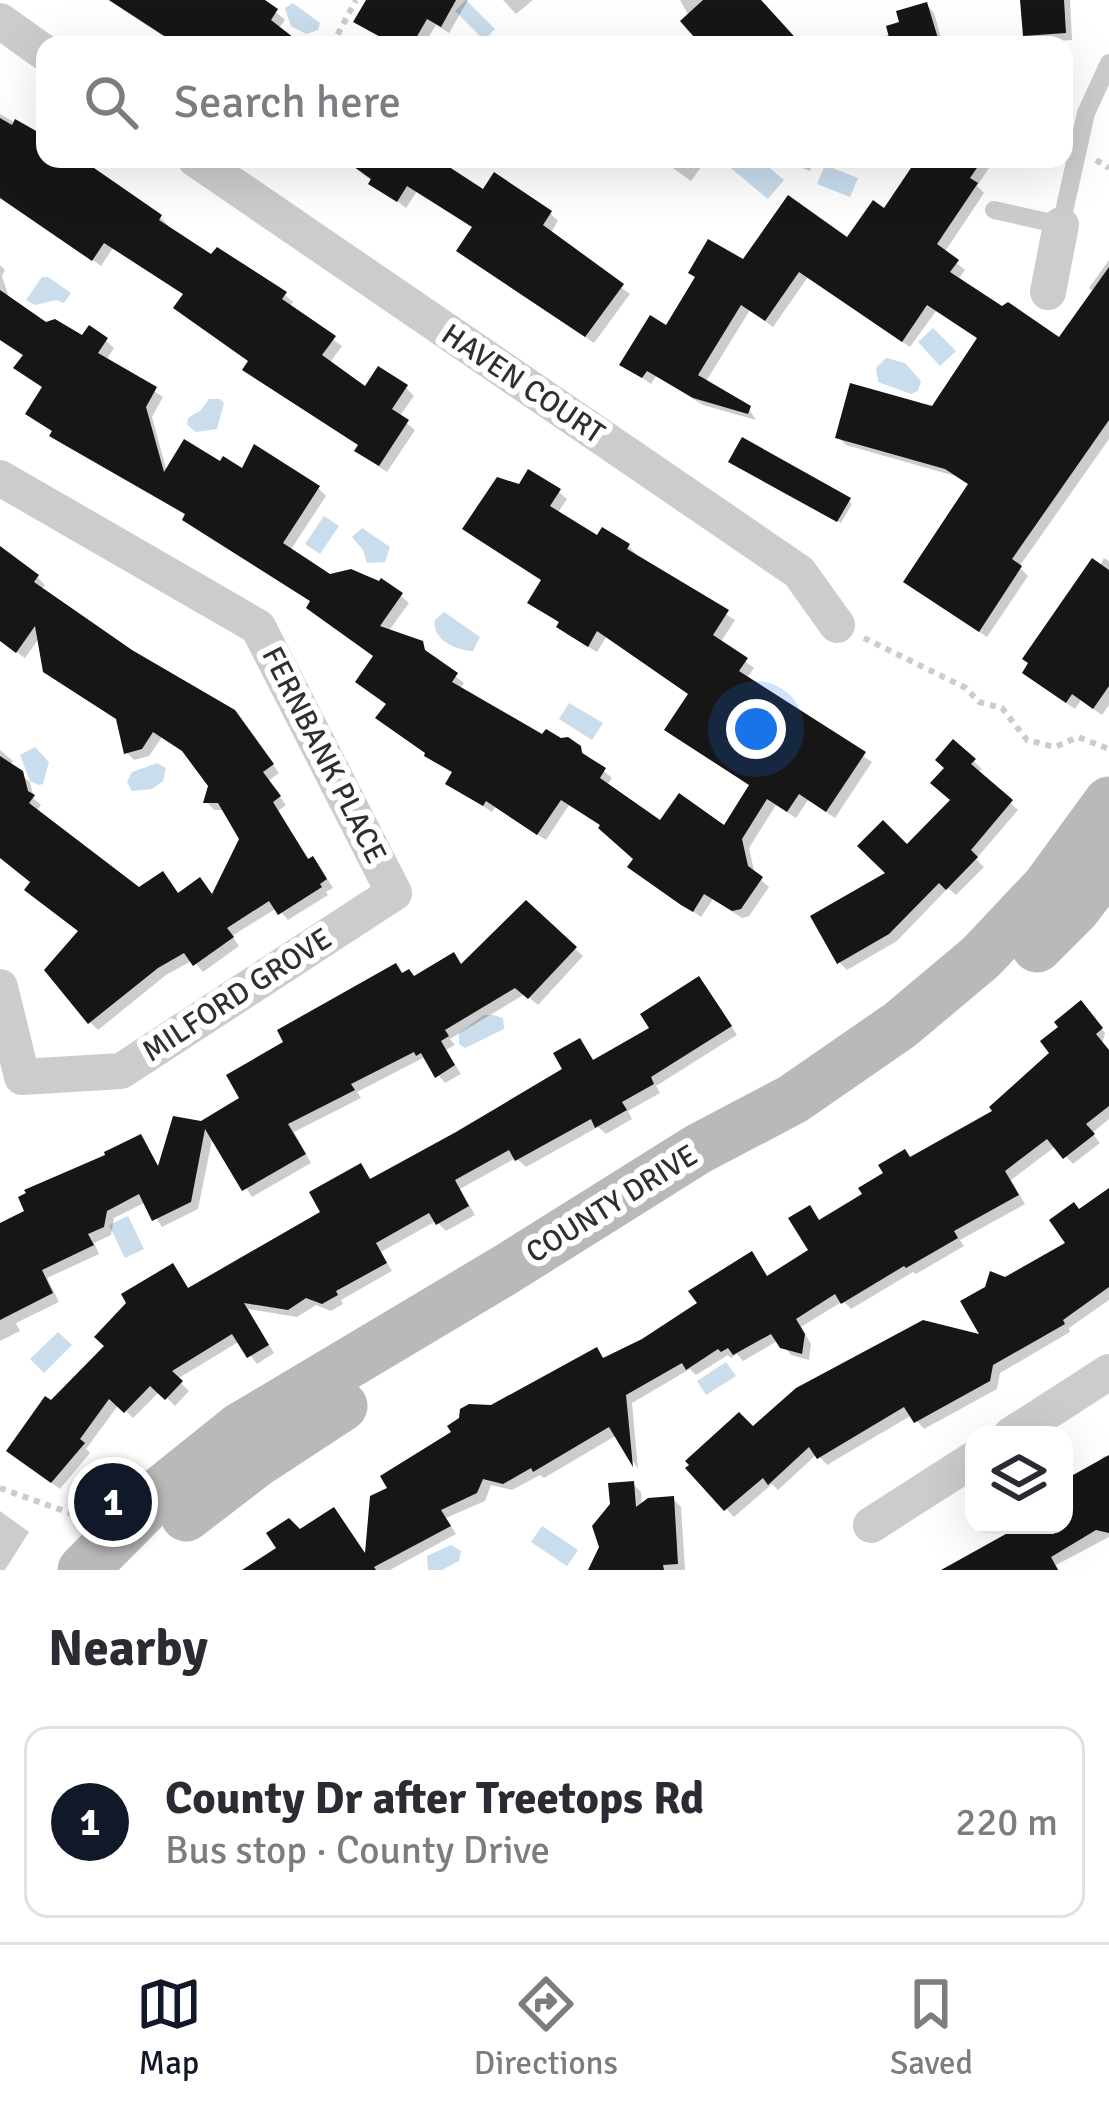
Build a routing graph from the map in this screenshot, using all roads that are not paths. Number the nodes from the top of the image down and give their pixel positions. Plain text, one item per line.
1 (0, 21) edge
2 (36, 47) edge
3 (1109, 63) edge
4 (208, 168) edge
5 (994, 210) dead end
6 (1061, 225) junction
7 (1048, 292) dead end
8 (0, 478) edge
9 (837, 625) road end
10 (1109, 802) edge
11 (1109, 865) edge
12 (394, 892) joint
13 (0, 987) edge
14 (11, 1089) edge
15 (1109, 1372) edge
16 (1025, 1426) edge
17 (965, 1465) edge
18 (871, 1525) dead end
19 (125, 1551) edge
20 (82, 1570) edge

1 - 2 street
3 - 6 lane
4 - 9 street, HAVEN COURT
5 - 6 lane
6 - 7 street
8 - 12 street, FERNBANK PLACE
10 - 19 main road, COUNTY DRIVE
11 - 19 main road, COUNTY DRIVE
12 - 14 street, MILFORD GROVE
13 - 14 street, MILFORD GROVE
15 - 16 street
17 - 18 street
19 - 20 main road, COUNTY DRIVE

